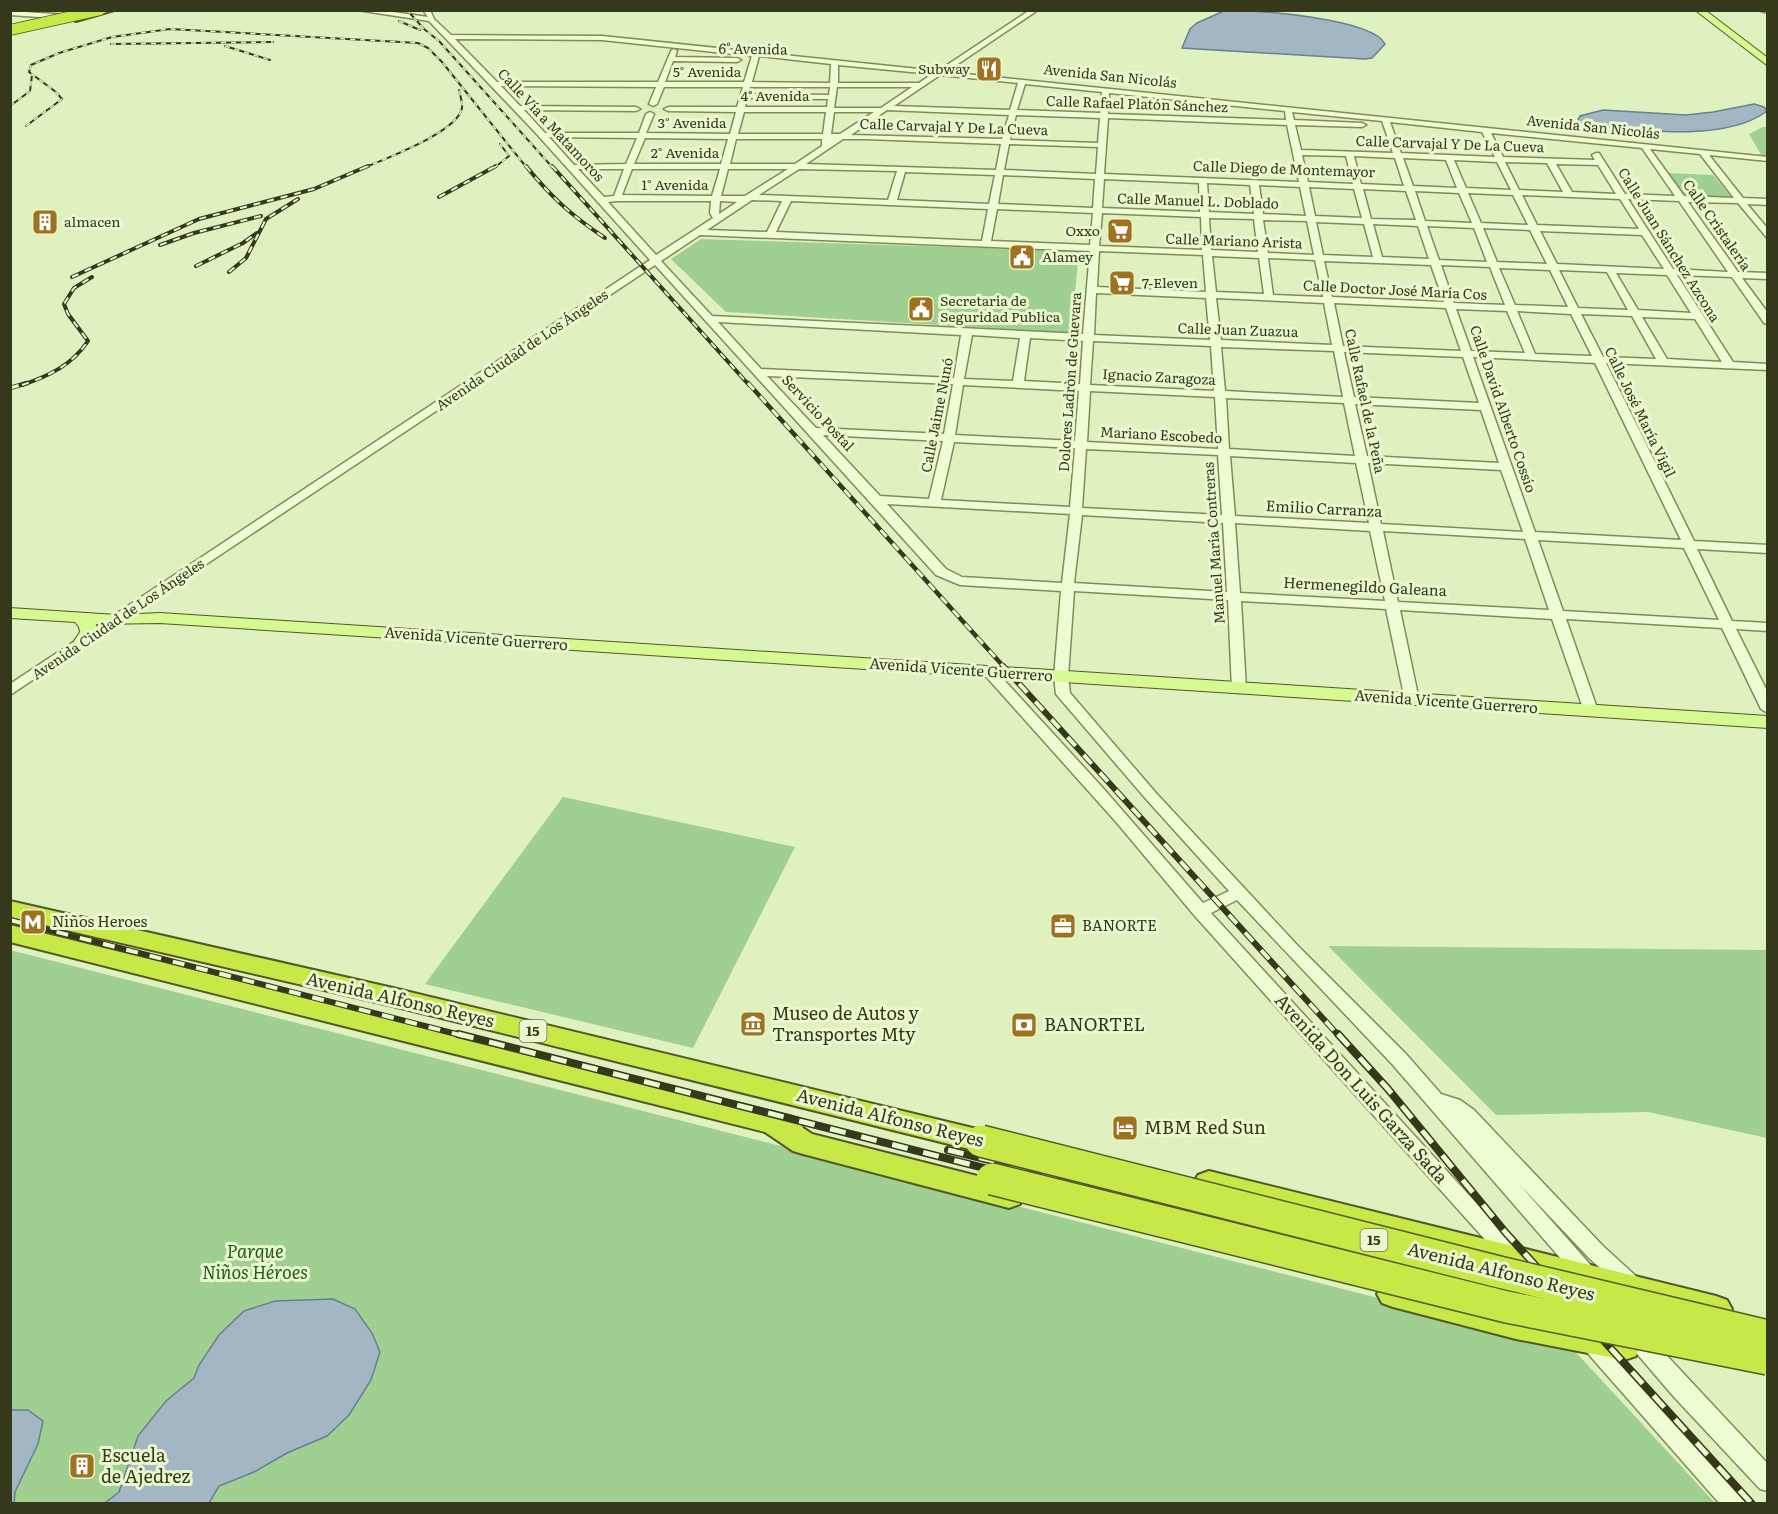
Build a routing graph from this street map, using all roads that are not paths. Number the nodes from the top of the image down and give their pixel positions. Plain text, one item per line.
1 (100, 10) edge
2 (110, 10) edge
3 (360, 10) edge
4 (426, 10) edge
5 (1035, 10) edge
6 (1699, 10) edge
7 (1713, 10) edge
8 (10, 13) edge
9 (80, 13) edge
10 (52, 18) junction
11 (431, 19) junction
12 (10, 29) edge
13 (449, 37) junction
14 (676, 45) junction
15 (1767, 50) edge
16 (755, 57) junction
17 (671, 59) junction
18 (835, 62) junction
19 (1767, 63) edge
20 (940, 72) junction
21 (1024, 81) junction
22 (494, 84) junction
23 (578, 84) junction
24 (662, 84) junction
25 (746, 85) junction
26 (834, 85) junction
27 (921, 85) junction
28 (1106, 89) junction
29 (574, 92) dead end
30 (744, 96) junction
31 (832, 97) junction
32 (569, 100) dead end
33 (654, 104) junction
34 (518, 108) junction
35 (1288, 108) junction
36 (565, 109) junction
37 (636, 109) junction
38 (668, 109) junction
39 (739, 109) junction
40 (884, 109) junction
41 (830, 110) junction
42 (1013, 112) junction
43 (650, 114) junction
44 (1103, 116) junction
45 (1386, 122) junction
46 (1293, 123) junction
47 (690, 124) dead end
48 (827, 125) junction
49 (859, 126) junction
50 (1485, 129) junction
51 (543, 135) junction
52 (641, 136) junction
53 (687, 136) junction
54 (733, 137) junction
55 (825, 137) junction
56 (841, 137) junction
57 (1586, 140) junction
58 (1006, 141) junction
59 (1101, 145) junction
60 (1644, 146) junction
61 (825, 148) junction
62 (1299, 152) junction
63 (1702, 152) junction
64 (1349, 154) junction
65 (1398, 156) junction
66 (1449, 157) junction
67 (1763, 158) edge
68 (1499, 159) junction
69 (1550, 161) junction
70 (1601, 163) junction
71 (630, 166) junction
72 (725, 166) junction
73 (799, 166) junction
74 (571, 167) junction
75 (1767, 167) edge
76 (902, 169) junction
77 (1000, 172) junction
78 (1099, 176) junction
79 (1203, 180) junction
80 (1254, 182) junction
81 (1306, 184) junction
82 (1358, 186) junction
83 (1409, 188) junction
84 (1463, 190) junction
85 (1514, 192) junction
86 (1569, 194) junction
87 (1622, 196) junction
88 (616, 198) junction
89 (716, 198) junction
90 (749, 198) junction
91 (788, 198) junction
92 (1682, 198) junction
93 (603, 200) junction
94 (1739, 200) junction
95 (892, 202) junction
96 (1767, 202) edge
97 (994, 206) junction
98 (1096, 210) junction
99 (1205, 215) junction
100 (1258, 217) junction
101 (718, 219) junction
102 (1313, 219) junction
103 (1367, 221) junction
104 (1422, 223) junction
105 (1478, 225) junction
106 (1532, 227) junction
107 (699, 232) junction
108 (1645, 232) junction
109 (770, 235) junction
110 (1767, 236) edge
111 (986, 244) junction
112 (1094, 248) junction
113 (1207, 253) junction
114 (1264, 255) junction
115 (1321, 258) junction
116 (656, 260) junction
117 (1378, 260) junction
118 (1435, 262) junction
119 (1494, 265) junction
120 (1551, 267) junction
121 (1610, 270) junction
122 (1671, 272) junction
123 (1737, 275) junction
124 (1767, 276) edge
125 (1092, 290) junction
126 (1211, 295) junction
127 (1269, 298) junction
128 (1329, 300) junction
129 (1451, 306) junction
130 (1511, 308) junction
131 (1573, 311) junction
132 (1636, 314) junction
133 (1698, 316) junction
134 (708, 319) junction
135 (1767, 321) edge
136 (968, 332) junction
137 (1025, 335) junction
138 (1088, 338) junction
139 (1215, 343) junction
140 (1339, 348) junction
141 (1467, 354) junction
142 (1531, 356) junction
143 (1598, 359) junction
144 (1663, 363) junction
145 (1730, 366) junction
146 (1767, 367) edge
147 (760, 372) junction
148 (959, 382) junction
149 (1018, 385) junction
150 (1085, 388) junction
151 (1219, 395) junction
152 (1349, 400) junction
153 (1486, 407) junction
154 (814, 431) junction
155 (949, 438) junction
156 (1081, 446) junction
157 (1222, 453) junction
158 (1362, 460) junction
159 (1507, 467) junction
160 (879, 500) junction
161 (934, 503) junction
162 (1076, 511) junction
163 (1228, 520) junction
164 (1377, 528) junction
165 (1532, 537) junction
166 (1689, 545) junction
167 (1767, 549) edge
168 (960, 581) joint
169 (1068, 587) junction
170 (1234, 596) junction
171 (10, 604) edge
172 (1393, 606) junction
173 (10, 613) edge
174 (1559, 615) junction
175 (124, 616) junction
176 (80, 618) junction
177 (1727, 625) junction
178 (1767, 627) edge
179 (81, 644) junction
180 (989, 672) junction
181 (1061, 677) junction
182 (1239, 688) junction
183 (10, 691) edge
184 (1412, 700) junction
185 (1767, 709) edge
186 (1592, 711) junction
187 (1767, 722) edge
188 (1239, 892) junction
189 (10, 909) edge
190 (1200, 911) junction
191 (10, 933) edge
192 (203, 954) junction
193 (233, 988) junction
194 (1434, 1099) junction
195 (863, 1111) junction
196 (775, 1124) junction
197 (1513, 1257) junction
198 (1588, 1276) junction
199 (1636, 1288) junction
200 (1667, 1296) junction
201 (1754, 1318) edge
202 (1767, 1336) edge
203 (1589, 1339) junction
204 (1646, 1349) junction
205 (1767, 1351) edge
206 (1767, 1359) edge
207 (1767, 1372) edge
208 (1767, 1481) edge
209 (1736, 1503) edge

1 - 12 highway, bridge
2 - 9 highway
3 - 11 street
4 - 11 street, Calle Vía a Matamoros
5 - 20 street, Avenida Ciudad de Los Ángeles
6 - 19 main road
7 - 15 main road
8 - 10 street
9 - 10 highway
9 - 12 highway, bridge
10 - 12 highway
10 - 12 highway
11 - 13 street, Calle Vía a Matamoros
13 - 14 street
13 - 22 street, Calle Vía a Matamoros
14 - 16 street
14 - 17 street
16 - 17 street, 6° Avenida
16 - 18 street, 6° Avenida
16 - 25 street
17 - 24 street
18 - 20 street, Avenida San Nicolás
18 - 26 street
20 - 21 street, Avenida San Nicolás
20 - 27 street, Avenida Ciudad de Los Ángeles
21 - 28 street, Avenida San Nicolás
21 - 42 street
22 - 23 street, 5° Avenida
22 - 34 street, Calle Vía a Matamoros
23 - 24 street, 5° Avenida
23 - 29 street
24 - 25 street, 5° Avenida
24 - 33 street
25 - 26 street, 5° Avenida
25 - 30 street
26 - 27 street, 5° Avenida
26 - 31 street
27 - 40 street, Avenida Ciudad de Los Ángeles
28 - 35 street, Avenida San Nicolás
28 - 44 street, Dolores Ladròn de Guevara
30 - 31 street
30 - 39 street
31 - 41 street
32 - 36 street
33 - 37 street
33 - 38 street
34 - 36 street
34 - 51 street, Calle Vía a Matamoros
35 - 45 street, Avenida San Nicolás
35 - 46 street, Calle Rafael de la Peña
36 - 37 street
37 - 43 street
38 - 39 street, 4° Avenida
38 - 43 street
39 - 41 street, 4° Avenida
39 - 54 street
40 - 41 street, 4° Avenida
40 - 42 street, Calle Rafael Platón Sánchez
40 - 49 street, Avenida Ciudad de Los Ángeles
41 - 48 street
42 - 44 street, Calle Rafael Platón Sánchez
42 - 58 street
43 - 52 street
44 - 46 street, Calle Rafael Platón Sánchez
44 - 59 street, Dolores Ladròn de Guevara
45 - 46 street, Calle Rafael Platón Sánchez
45 - 50 street, Avenida San Nicolás
45 - 65 street, Calle David Alberto Cossío
46 - 62 street, Calle Rafael de la Peña
47 - 53 street
48 - 49 street
48 - 55 street
49 - 56 street, Avenida Ciudad de Los Ángeles
50 - 57 street, Avenida San Nicolás
50 - 68 street, Calle José María Vigil
51 - 52 street, 3° Avenida
51 - 74 street, Calle Vía a Matamoros
52 - 53 street, 3° Avenida
52 - 71 street
53 - 54 street, 3° Avenida
54 - 55 street, 3° Avenida
54 - 72 street
55 - 56 street, 3° Avenida
55 - 61 street
56 - 58 street, Calle Carvajal Y De La Cueva
56 - 61 street, Avenida Ciudad de Los Ángeles
57 - 60 street, Avenida San Nicolás
57 - 70 street, Calle Juan Sánchez Azcona
58 - 59 street, Calle Carvajal Y De La Cueva
58 - 77 street
59 - 78 street, Dolores Ladròn de Guevara
60 - 63 street, Avenida San Nicolás
60 - 92 street, Calle Cristalería
61 - 73 street, Avenida Ciudad de Los Ángeles
62 - 64 street, Calle Carvajal Y De La Cueva
62 - 81 street, Calle Rafael de la Peña
63 - 67 street, Avenida San Nicolás
63 - 94 street
64 - 65 street, Calle Carvajal Y De La Cueva
64 - 82 street
65 - 66 street, Calle Carvajal Y De La Cueva
65 - 83 street, Calle David Alberto Cossío
66 - 68 street, Calle Carvajal Y De La Cueva
66 - 84 street
67 - 75 street
68 - 69 street, Calle Carvajal Y De La Cueva
68 - 85 street, Calle José María Vigil
69 - 70 street, Calle Carvajal Y De La Cueva
69 - 86 street
70 - 87 street, Calle Juan Sánchez Azcona
71 - 72 street, 2° Avenida
71 - 74 street, 2° Avenida
71 - 88 street
72 - 73 street, 2° Avenida
72 - 89 street
73 - 76 street, Calle Diego de Montemayor
73 - 90 street, Avenida Ciudad de Los Ángeles
74 - 93 street, Calle Vía a Matamoros
76 - 77 street, Calle Diego de Montemayor
76 - 95 street
77 - 78 street, Calle Diego de Montemayor
77 - 97 street
78 - 79 street, Calle Diego de Montemayor
78 - 98 street, Dolores Ladròn de Guevara
79 - 80 street, Calle Diego de Montemayor
79 - 99 street, Manuel María Contreras
80 - 81 street, Calle Diego de Montemayor
80 - 100 street
81 - 82 street, Calle Diego de Montemayor
81 - 102 street, Calle Rafael de la Peña
82 - 83 street, Calle Diego de Montemayor
82 - 103 street
83 - 84 street, Calle Diego de Montemayor
83 - 104 street, Calle David Alberto Cossío
84 - 85 street, Calle Diego de Montemayor
84 - 105 street
85 - 86 street, Calle Diego de Montemayor
85 - 106 street, Calle José María Vigil
86 - 87 street, Calle Diego de Montemayor
87 - 92 street, Calle Diego de Montemayor
87 - 108 street, Calle Juan Sánchez Azcona
88 - 89 street, 1° Avenida
88 - 93 street, 1° Avenida
89 - 90 street, 1° Avenida
89 - 101 street
90 - 91 street, Calle Manuel L. Doblado
90 - 101 street, Avenida Ciudad de Los Ángeles
91 - 95 street, Calle Manuel L. Doblado
91 - 109 street
92 - 94 street, Calle Diego de Montemayor
92 - 123 street, Calle Cristalería
93 - 116 street, Calle Vía a Matamoros
94 - 96 street, Calle Diego de Montemayor
94 - 110 street
95 - 97 street, Calle Manuel L. Doblado
97 - 98 street, Calle Manuel L. Doblado
97 - 111 street
98 - 99 street, Calle Manuel L. Doblado
98 - 112 street, Dolores Ladròn de Guevara
99 - 100 street, Calle Manuel L. Doblado
99 - 113 street, Manuel María Contreras
100 - 102 street, Calle Manuel L. Doblado
100 - 114 street
101 - 107 street, Avenida Ciudad de Los Ángeles
102 - 103 street, Calle Manuel L. Doblado
102 - 115 street, Calle Rafael de la Peña
103 - 104 street, Calle Manuel L. Doblado
103 - 117 street
104 - 105 street, Calle Manuel L. Doblado
104 - 118 street, Calle David Alberto Cossío
105 - 106 street, Calle Manuel L. Doblado
105 - 119 street
106 - 108 street, Calle Manuel L. Doblado
106 - 120 street, Calle José María Vigil
107 - 109 street, Calle Mariano Arista
107 - 116 street, Avenida Ciudad de Los Ángeles
108 - 122 street, Calle Juan Sánchez Azcona
109 - 111 street, Calle Mariano Arista
111 - 112 street, Calle Mariano Arista
112 - 113 street, Calle Mariano Arista
112 - 125 street, Dolores Ladròn de Guevara
113 - 114 street, Calle Mariano Arista
113 - 126 street, Manuel María Contreras
114 - 115 street, Calle Mariano Arista
114 - 127 street
115 - 117 street, Calle Mariano Arista
115 - 128 street, Calle Rafael de la Peña
116 - 134 street, Servicio Postal
116 - 175 street, Avenida Ciudad de Los Ángeles
117 - 118 street, Calle Mariano Arista
118 - 119 street, Calle Mariano Arista
118 - 129 street, Calle David Alberto Cossío
119 - 120 street, Calle Mariano Arista
119 - 130 street
120 - 121 street, Calle Mariano Arista
120 - 131 street, Calle José María Vigil
121 - 122 street, Calle Mariano Arista
121 - 132 street
122 - 123 street, Calle Mariano Arista
122 - 133 street, Calle Juan Sánchez Azcona
123 - 124 street, Calle Mariano Arista
123 - 135 street, Calle Cristalería
125 - 126 street, Calle Doctor José María Cos
125 - 138 street, Dolores Ladròn de Guevara
126 - 127 street, Calle Doctor José María Cos
126 - 139 street, Manuel María Contreras
127 - 128 street, Calle Doctor José María Cos
128 - 129 street, Calle Doctor José María Cos
128 - 140 street, Calle Rafael de la Peña
129 - 130 street, Calle Doctor José María Cos
129 - 141 street, Calle David Alberto Cossío
130 - 131 street, Calle Doctor José María Cos
130 - 142 street
131 - 132 street, Calle Doctor José María Cos
131 - 143 street, Calle José María Vigil
132 - 133 street, Calle Doctor José María Cos
132 - 144 street
133 - 145 street, Calle Juan Sánchez Azcona
134 - 136 street, Calle Juan Zuazua
134 - 147 street, Servicio Postal
136 - 137 street, Calle Juan Zuazua
136 - 148 street, Calle Jaime Nunó
137 - 138 street, Calle Juan Zuazua
137 - 149 street
138 - 139 street, Calle Juan Zuazua
138 - 150 street, Dolores Ladròn de Guevara
139 - 140 street, Calle Juan Zuazua
139 - 151 street, Manuel María Contreras
140 - 141 street, Calle Juan Zuazua
140 - 152 street, Calle Rafael de la Peña
141 - 142 street, Calle Juan Zuazua
141 - 153 street, Calle David Alberto Cossío
142 - 143 street, Calle Juan Zuazua
143 - 144 street, Calle Juan Zuazua
143 - 166 street, Calle José María Vigil
144 - 145 street, Calle Juan Zuazua
145 - 146 street, Calle Juan Zuazua
147 - 148 street, Ignacio Zaragoza
147 - 154 street, Servicio Postal
148 - 149 street, Ignacio Zaragoza
148 - 155 street, Calle Jaime Nunó
149 - 150 street, Ignacio Zaragoza
150 - 151 street, Ignacio Zaragoza
150 - 156 street, Dolores Ladròn de Guevara
151 - 152 street, Ignacio Zaragoza
151 - 157 street, Manuel María Contreras
152 - 153 street, Ignacio Zaragoza
152 - 158 street, Calle Rafael de la Peña
153 - 159 street, Calle David Alberto Cossío
154 - 155 street, Mariano Escobedo
154 - 160 street, Servicio Postal
155 - 156 street, Mariano Escobedo
155 - 161 street, Calle Jaime Nunó
156 - 157 street, Mariano Escobedo
156 - 162 street, Dolores Ladròn de Guevara
157 - 158 street, Mariano Escobedo
157 - 163 street, Manuel María Contreras
158 - 159 street, Mariano Escobedo
158 - 164 street, Calle Rafael de la Peña
159 - 165 street, Calle David Alberto Cossío
160 - 161 street, Emilio Carranza
160 - 168 street, Servicio Postal
161 - 162 street, Emilio Carranza
162 - 163 street, Emilio Carranza
162 - 169 street, Dolores Ladròn de Guevara
163 - 164 street, Emilio Carranza
163 - 170 street, Manuel María Contreras
164 - 165 street, Emilio Carranza
164 - 172 street, Calle Rafael de la Peña
165 - 166 street, Emilio Carranza
165 - 174 street, Calle David Alberto Cossío
166 - 167 street, Emilio Carranza
166 - 177 street, Calle José María Vigil
168 - 169 street, Hermenegildo Galeana
169 - 170 street, Hermenegildo Galeana
169 - 181 street, Dolores Ladròn de Guevara
170 - 172 street, Hermenegildo Galeana
170 - 182 street, Manuel María Contreras
171 - 175 main road, Avenida Vicente Guerrero
172 - 174 street, Hermenegildo Galeana
172 - 184 street, Calle Rafael de la Peña
173 - 176 main road, Avenida Vicente Guerrero
174 - 177 street, Hermenegildo Galeana
174 - 186 street, Calle David Alberto Cossío
175 - 176 main road, Avenida Vicente Guerrero
175 - 179 street, Avenida Ciudad de Los Ángeles
175 - 180 main road, Avenida Vicente Guerrero
176 - 179 main road
177 - 178 street, Hermenegildo Galeana
177 - 185 street, Calle José María Vigil
179 - 183 street, Avenida Ciudad de Los Ángeles
180 - 181 main road, Avenida Vicente Guerrero
180 - 190 street, Avenida Don Luis Garza Sada
181 - 182 main road, Avenida Vicente Guerrero
181 - 188 street
182 - 184 main road, Avenida Vicente Guerrero
184 - 186 main road, Avenida Vicente Guerrero
186 - 187 main road, Avenida Vicente Guerrero
188 - 190 street
188 - 194 street
189 - 192 highway, Avenida Alfonso Reyes / 15
190 - 197 street, Avenida Don Luis Garza Sada
191 - 193 highway, Avenida Alfonso Reyes / 15
192 - 193 highway
192 - 195 highway, Avenida Alfonso Reyes / 15
193 - 196 highway, Avenida Alfonso Reyes / 15
194 - 198 street
194 - 199 street
195 - 197 highway
195 - 202 highway, Avenida Alfonso Reyes / 15, bridge
196 - 203 highway
196 - 206 highway, Avenida Alfonso Reyes / 15, bridge
197 - 198 highway
197 - 203 street, Avenida Don Luis Garza Sada
198 - 199 highway
198 - 203 highway
198 - 204 street
199 - 200 highway
200 - 201 highway
200 - 204 highway
201 - 205 highway
203 - 204 highway
203 - 209 street, Avenida Don Luis Garza Sada
204 - 207 highway
204 - 208 street

